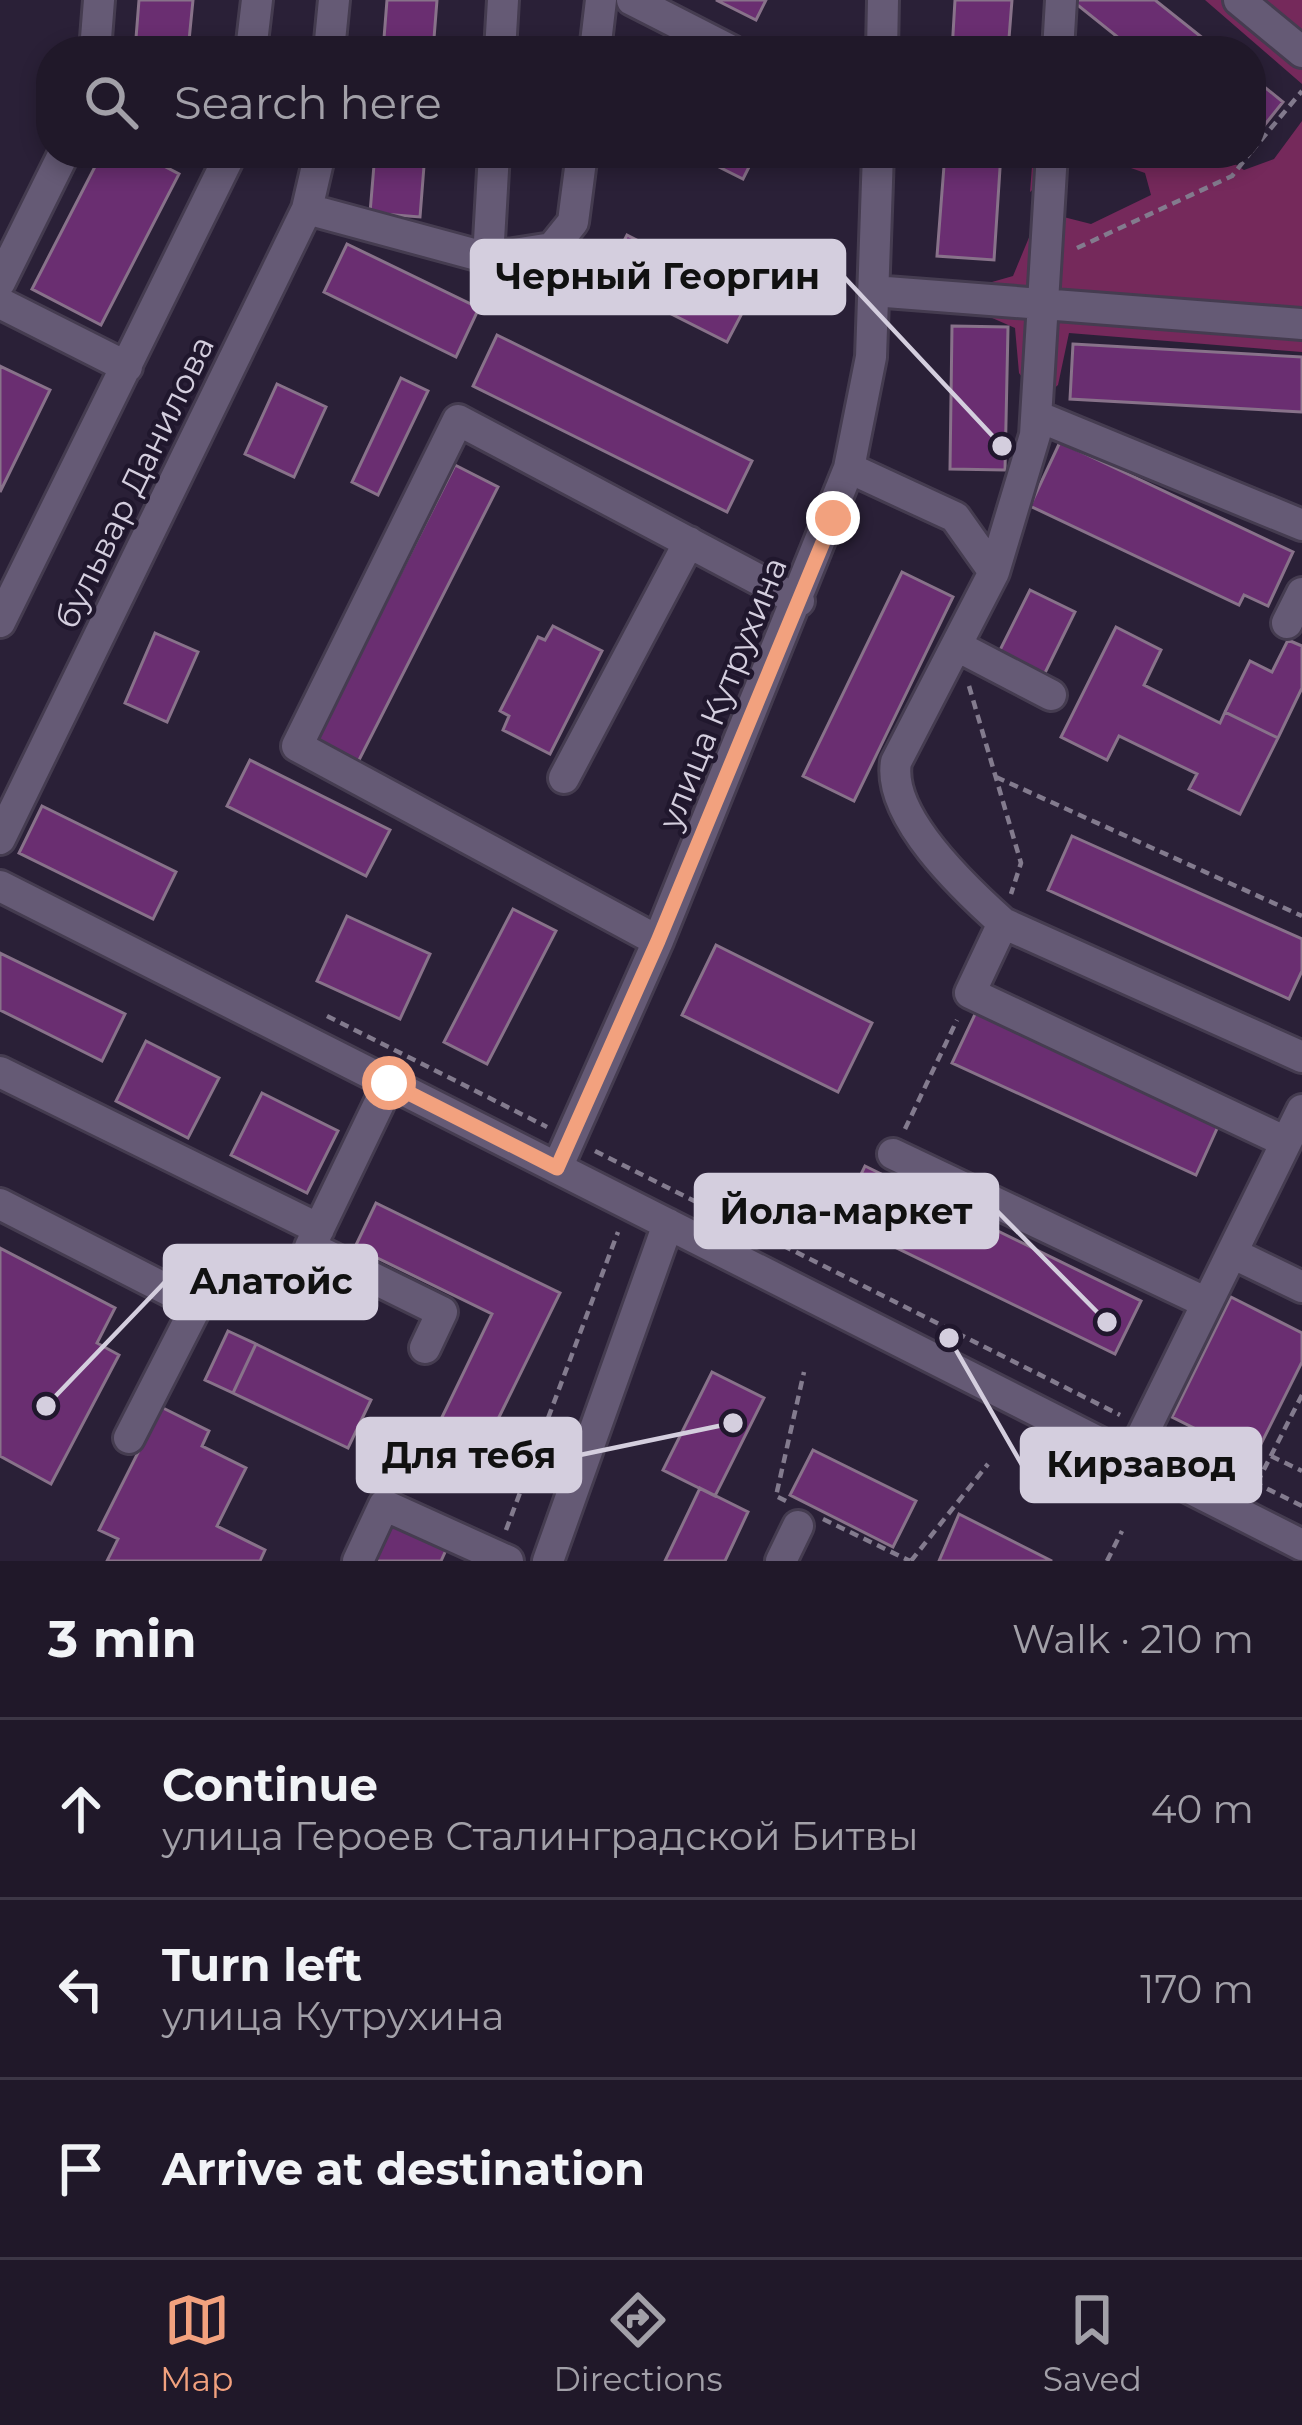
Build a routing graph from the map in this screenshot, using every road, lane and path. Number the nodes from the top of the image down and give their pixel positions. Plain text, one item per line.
1 (99, 0) edge
2 (257, 0) edge
3 (334, 0) edge
4 (502, 0) edge
5 (601, 0) edge
6 (632, 0) edge
7 (883, 0) edge
8 (1061, 0) edge
9 (1239, 0) edge
10 (96, 36) edge
11 (253, 36) edge
12 (330, 36) edge
13 (501, 36) edge
14 (597, 36) edge
15 (703, 36) edge
16 (882, 36) edge
17 (1059, 36) edge
18 (1302, 52) edge
19 (1302, 91) edge
20 (1266, 135) edge
21 (57, 168) edge
22 (224, 168) edge
23 (317, 168) edge
24 (493, 168) edge
25 (580, 168) edge
26 (878, 168) edge
27 (1051, 168) edge
28 (1239, 168) edge
29 (307, 209) junction
30 (488, 258) junction
31 (1045, 264) junction
32 (0, 283) edge
33 (874, 291) junction
34 (0, 303) edge
35 (1043, 305) junction
36 (1302, 324) edge
37 (128, 367) junction
38 (1036, 416) junction
39 (849, 468) junction
40 (1302, 525) edge
41 (689, 542) junction
42 (994, 572) junction
43 (1302, 593) edge
44 (800, 601) junction
45 (0, 622) edge
46 (1287, 623) dead end
47 (957, 646) junction
48 (1051, 695) dead end
49 (996, 777) junction
50 (564, 778) dead end
51 (0, 839) edge
52 (0, 886) edge
53 (1302, 916) edge
54 (1003, 923) junction
55 (658, 941) junction
56 (970, 993) junction
57 (322, 1013) dead end
58 (1302, 1057) edge
59 (0, 1072) edge
60 (389, 1083) junction
61 (1302, 1110) edge
62 (570, 1138) junction
63 (1286, 1142) junction
64 (893, 1154) joint
65 (557, 1168) junction
66 (0, 1204) edge
67 (628, 1204) junction
68 (668, 1224) junction
69 (319, 1229) junction
70 (1232, 1253) junction
71 (1302, 1287) edge
72 (1207, 1304) junction
73 (425, 1348) dead end
74 (804, 1372) dead end
75 (1302, 1395) edge
76 (1146, 1428) junction
77 (129, 1438) dead end
78 (1271, 1456) junction
79 (1131, 1459) junction
80 (988, 1464) dead end
81 (1302, 1472) edge
82 (1257, 1483) junction
83 (1302, 1506) edge
84 (798, 1513) junction
85 (1122, 1531) dead end
86 (1302, 1545) edge
87 (888, 1550) junction
88 (502, 1558) edge
89 (358, 1561) edge
90 (548, 1561) edge
91 (781, 1561) edge
92 (888, 1561) edge
93 (911, 1561) edge
94 (1107, 1561) edge

1 - 10 street
2 - 11 street
3 - 12 street
4 - 13 street
5 - 14 street
6 - 15 street
7 - 16 street
8 - 17 street
9 - 18 street
19 - 20 path
21 - 32 street
22 - 37 street, бульвар Данилова
23 - 29 street, бульвар Данилова
24 - 30 street
25 - 30 street
26 - 33 street, улица Кутрухина
27 - 31 street
28 - 31 path
29 - 30 street
29 - 51 street, бульвар Данилова
31 - 35 street
33 - 35 street
33 - 39 street, улица Кутрухина
34 - 37 street
35 - 36 street
35 - 38 street
37 - 45 street, бульвар Данилова
38 - 40 street
38 - 42 street
39 - 42 street
39 - 44 street, улица Кутрухина
41 - 44 street
41 - 50 street
41 - 55 street
42 - 47 street
43 - 46 street
44 - 55 street, улица Кутрухина
47 - 48 street
47 - 49 path
47 - 54 street
49 - 53 path
49 - 54 path
52 - 60 street
54 - 56 street
54 - 58 street
55 - 62 street, улица Кутрухина
56 - 63 street
56 - 64 path
57 - 62 path
59 - 69 street
60 - 65 street
60 - 69 street
61 - 63 street
62 - 65 street, улица Кутрухина
62 - 76 path
63 - 70 street
64 - 72 street
65 - 67 street
66 - 77 street
67 - 68 street
67 - 88 path
68 - 79 street
68 - 90 street
69 - 73 street
70 - 71 street
70 - 72 street
72 - 76 street
74 - 84 path
75 - 78 path
76 - 79 street
76 - 82 path
78 - 81 path
78 - 82 path
79 - 86 street
80 - 93 path
82 - 83 path
84 - 87 path
84 - 91 street
85 - 94 path
87 - 92 path
87 - 93 path
88 - 89 street

